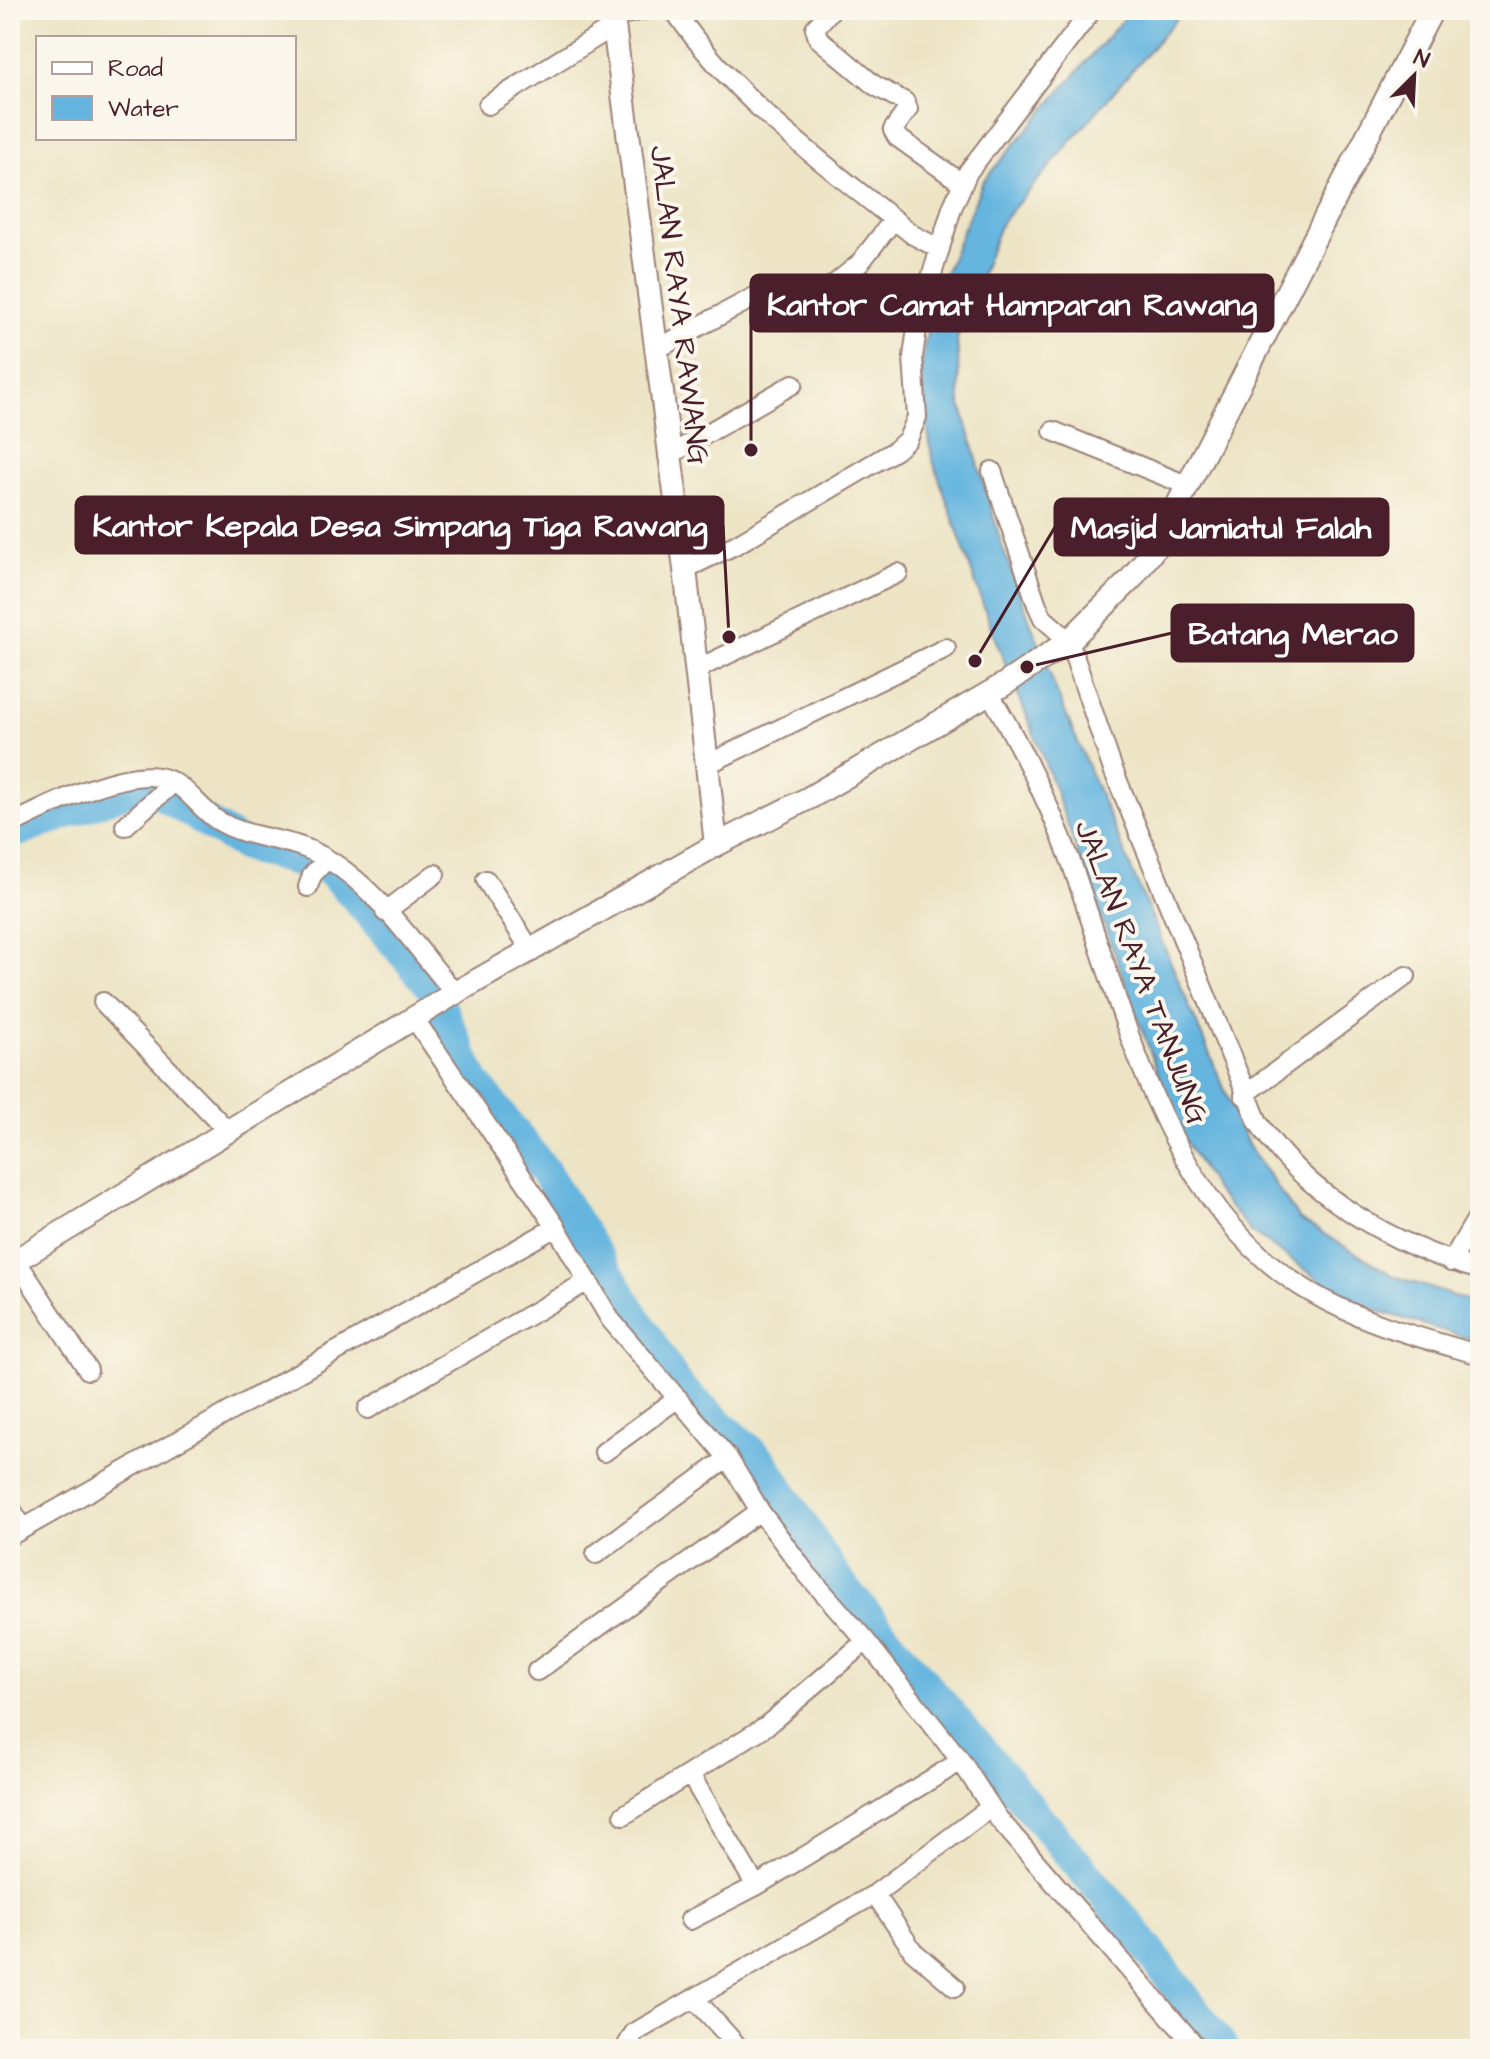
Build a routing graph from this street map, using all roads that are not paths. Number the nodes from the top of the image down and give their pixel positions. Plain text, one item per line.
1 (643, 10) edge
2 (670, 10) edge
3 (831, 10) edge
4 (1432, 10) edge
5 (1083, 13) edge
6 (613, 18) edge
7 (488, 105) dead end
8 (963, 184) junction
9 (894, 219) junction
10 (940, 249) junction
11 (655, 350) junction
12 (793, 384) dead end
13 (1053, 431) dead end
14 (668, 456) junction
15 (992, 471) dead end
16 (1189, 486) junction
17 (685, 569) junction
18 (898, 573) dead end
19 (1063, 646) junction
20 (946, 648) dead end
21 (695, 670) junction
22 (996, 688) junction
23 (706, 765) junction
24 (170, 786) junction
25 (10, 825) edge
26 (125, 826) dead end
27 (716, 845) junction
28 (435, 874) dead end
29 (486, 880) dead end
30 (385, 912) junction
31 (532, 952) junction
32 (1406, 976) dead end
33 (451, 996) junction
34 (103, 1002) dead end
35 (418, 1015) junction
36 (1244, 1095) junction
37 (228, 1131) junction
38 (1480, 1213) edge
39 (556, 1227) junction
40 (13, 1262) edge
41 (1451, 1262) junction
42 (1480, 1270) edge
43 (588, 1281) junction
44 (1480, 1355) edge
45 (88, 1370) dead end
46 (678, 1398) junction
47 (368, 1409) dead end
48 (604, 1452) dead end
49 (728, 1458) junction
50 (10, 1507) edge
51 (760, 1511) junction
52 (16, 1532) edge
53 (596, 1554) dead end
54 (866, 1641) junction
55 (537, 1671) dead end
56 (961, 1761) junction
57 (691, 1776) junction
58 (991, 1807) junction
59 (624, 1815) dead end
60 (756, 1886) junction
61 (875, 1894) junction
62 (690, 1920) dead end
63 (955, 1987) dead end
64 (694, 1998) junction
65 (625, 2049) edge
66 (740, 2049) edge
67 (1198, 2049) edge

1 - 6 street
2 - 9 street
3 - 8 street
4 - 16 main road
5 - 8 street
6 - 7 street
6 - 11 main road, JALAN RAYA RAWANG
8 - 10 street
9 - 10 street
9 - 11 street
10 - 17 street
11 - 14 main road, JALAN RAYA RAWANG
12 - 14 street
13 - 16 street
14 - 17 main road, JALAN RAYA RAWANG
15 - 19 street
16 - 19 main road
17 - 21 main road, JALAN RAYA RAWANG
18 - 21 street
19 - 22 main road
19 - 36 street
20 - 23 street
21 - 23 main road, JALAN RAYA RAWANG
22 - 27 main road
22 - 44 street, JALAN RAYA TANJUNG
23 - 27 main road, JALAN RAYA RAWANG
24 - 25 street
24 - 26 street
24 - 30 street
27 - 31 main road
28 - 30 street
29 - 31 street
30 - 33 street
31 - 33 main road
32 - 36 street
33 - 35 main road
34 - 37 street
35 - 37 main road
35 - 39 street
36 - 41 street
37 - 40 main road
38 - 41 street
39 - 43 street
39 - 52 street
40 - 45 street
41 - 42 street
43 - 46 street
43 - 47 street
46 - 48 street
46 - 49 street
49 - 51 street
49 - 53 street
50 - 52 street
51 - 54 street
51 - 55 street
54 - 56 street
54 - 57 street
56 - 58 street
56 - 60 street
57 - 59 street
57 - 60 street
58 - 61 street
58 - 67 street
60 - 62 street
61 - 63 street
61 - 64 street
64 - 65 street
64 - 66 street

